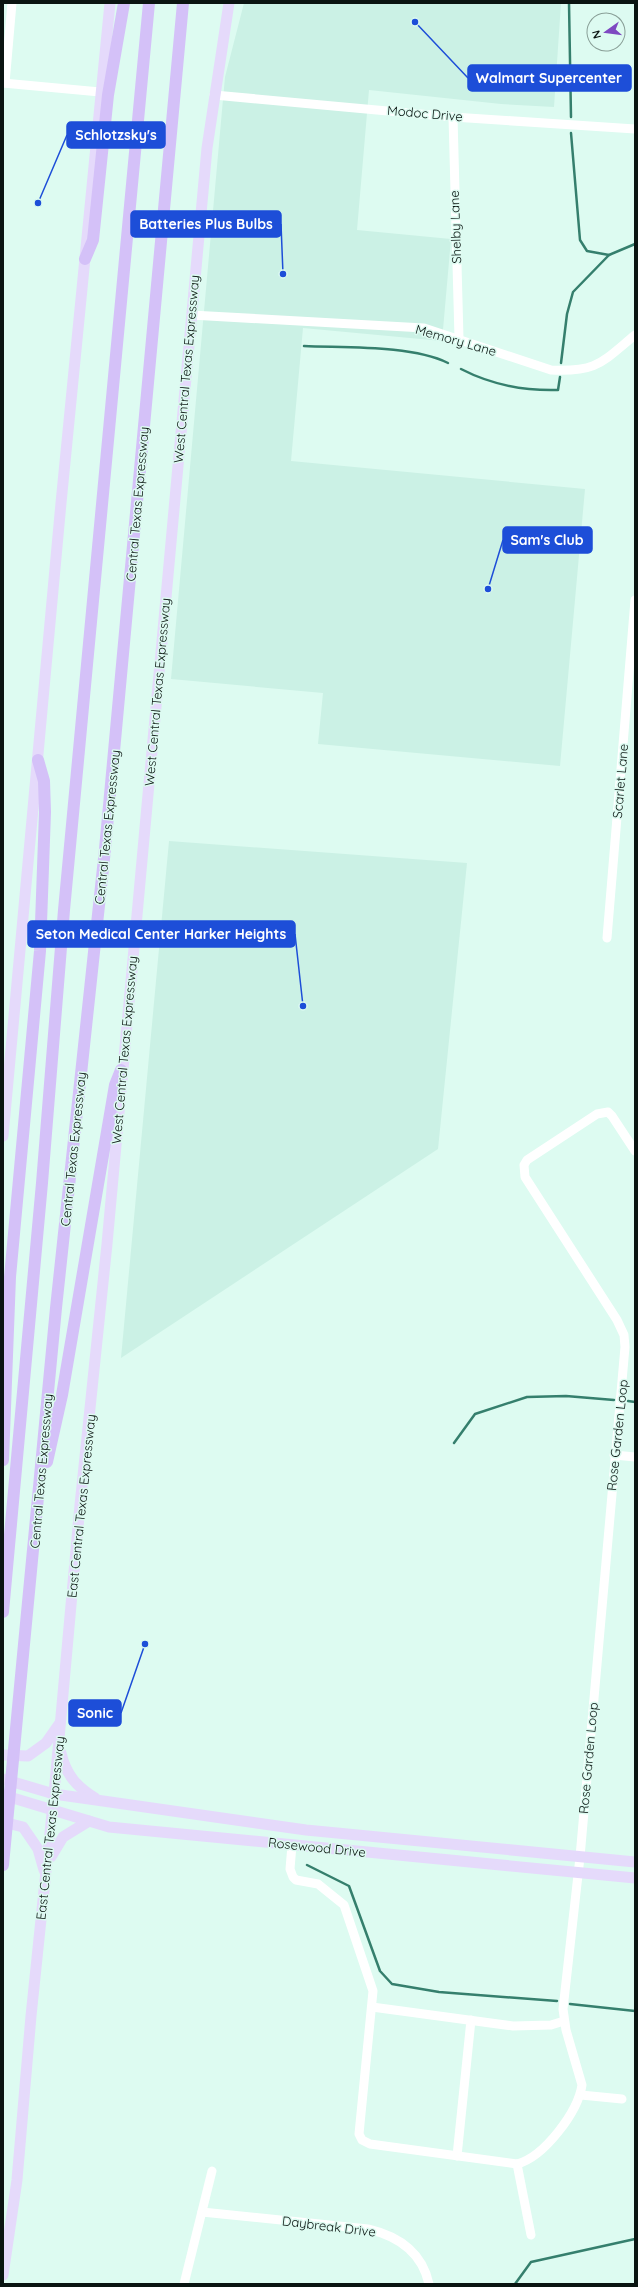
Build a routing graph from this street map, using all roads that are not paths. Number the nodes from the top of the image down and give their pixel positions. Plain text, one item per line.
1 (12, 3) edge
2 (110, 3) edge
3 (124, 3) edge
4 (149, 3) edge
5 (183, 3) edge
6 (229, 3) edge
7 (4, 83) edge
8 (100, 92) junction
9 (214, 95) junction
10 (453, 117) junction
11 (635, 129) edge
12 (85, 259) junction
13 (191, 315) junction
14 (635, 335) edge
15 (459, 338) junction
16 (635, 600) edge
17 (634, 627) edge
18 (38, 760) junction
19 (607, 938) dead end
20 (121, 1070) junction
21 (3, 1136) edge
22 (635, 1151) edge
23 (94, 1381) joint
24 (614, 1455) junction
25 (635, 1457) edge
26 (3, 1460) edge
27 (41, 1478) junction
28 (3, 1559) edge
29 (6, 1576) junction
30 (3, 1612) edge
31 (61, 1722) junction
32 (59, 1745) junction
33 (3, 1755) edge
34 (3, 1779) edge
35 (54, 1794) junction
36 (3, 1795) edge
37 (101, 1801) junction
38 (53, 1810) junction
39 (89, 1821) junction
40 (3, 1822) edge
41 (292, 1845) junction
42 (580, 1857) junction
43 (635, 1862) edge
44 (3, 1865) edge
45 (47, 1865) junction
46 (578, 1873) junction
47 (46, 1877) junction
48 (635, 1878) edge
49 (372, 2007) junction
50 (471, 2020) junction
51 (564, 2021) junction
52 (581, 2095) junction
53 (622, 2099) dead end
54 (457, 2156) junction
55 (517, 2164) junction
56 (212, 2171) dead end
57 (202, 2212) junction
58 (531, 2235) dead end
59 (3, 2275) edge
60 (184, 2284) edge
61 (429, 2284) edge

1 - 7 street
2 - 8 main road
3 - 12 highway
4 - 29 highway, Central Texas Expressway
5 - 27 highway, Central Texas Expressway
6 - 9 main road, West Central Texas Expressway
7 - 8 street
8 - 12 main road
9 - 10 street, Modoc Drive
9 - 13 main road, West Central Texas Expressway
10 - 11 street, Modoc Drive
10 - 15 street, Shelby Lane
12 - 18 main road
13 - 15 street, Memory Lane
13 - 20 main road, West Central Texas Expressway
14 - 15 street, Memory Lane
16 - 17 street, Scarlet Lane
17 - 19 street, Scarlet Lane
18 - 21 main road
18 - 26 highway
20 - 23 main road, West Central Texas Expressway
20 - 27 highway
22 - 24 street, Rose Garden Loop
23 - 31 main road, East Central Texas Expressway
24 - 25 street
24 - 42 street, Rose Garden Loop
27 - 44 highway, Central Texas Expressway
28 - 29 highway
29 - 30 highway, Central Texas Expressway
31 - 32 main road, East Central Texas Expressway
31 - 33 main road
32 - 35 main road, East Central Texas Expressway
32 - 37 main road
34 - 35 main road, Rosewood Drive
35 - 37 main road, Rosewood Drive
35 - 38 main road, East Central Texas Expressway
36 - 38 main road, Rosewood Drive
37 - 42 main road, Rosewood Drive
38 - 39 main road, Rosewood Drive
38 - 45 main road, East Central Texas Expressway
39 - 41 main road, Rosewood Drive
39 - 45 main road
40 - 47 main road
41 - 46 main road, Rosewood Drive
41 - 49 street
42 - 43 main road, Rosewood Drive
42 - 46 street, Rose Garden Loop
45 - 47 main road, East Central Texas Expressway
46 - 48 main road, Rosewood Drive
46 - 51 street, Rose Garden Loop
47 - 59 main road, East Central Texas Expressway
49 - 50 street
49 - 54 street
50 - 51 street
50 - 54 street
51 - 52 street, Rose Garden Loop
52 - 53 street
52 - 55 street
54 - 55 street
55 - 58 street
56 - 57 street
57 - 60 street
57 - 61 street, Daybreak Drive

